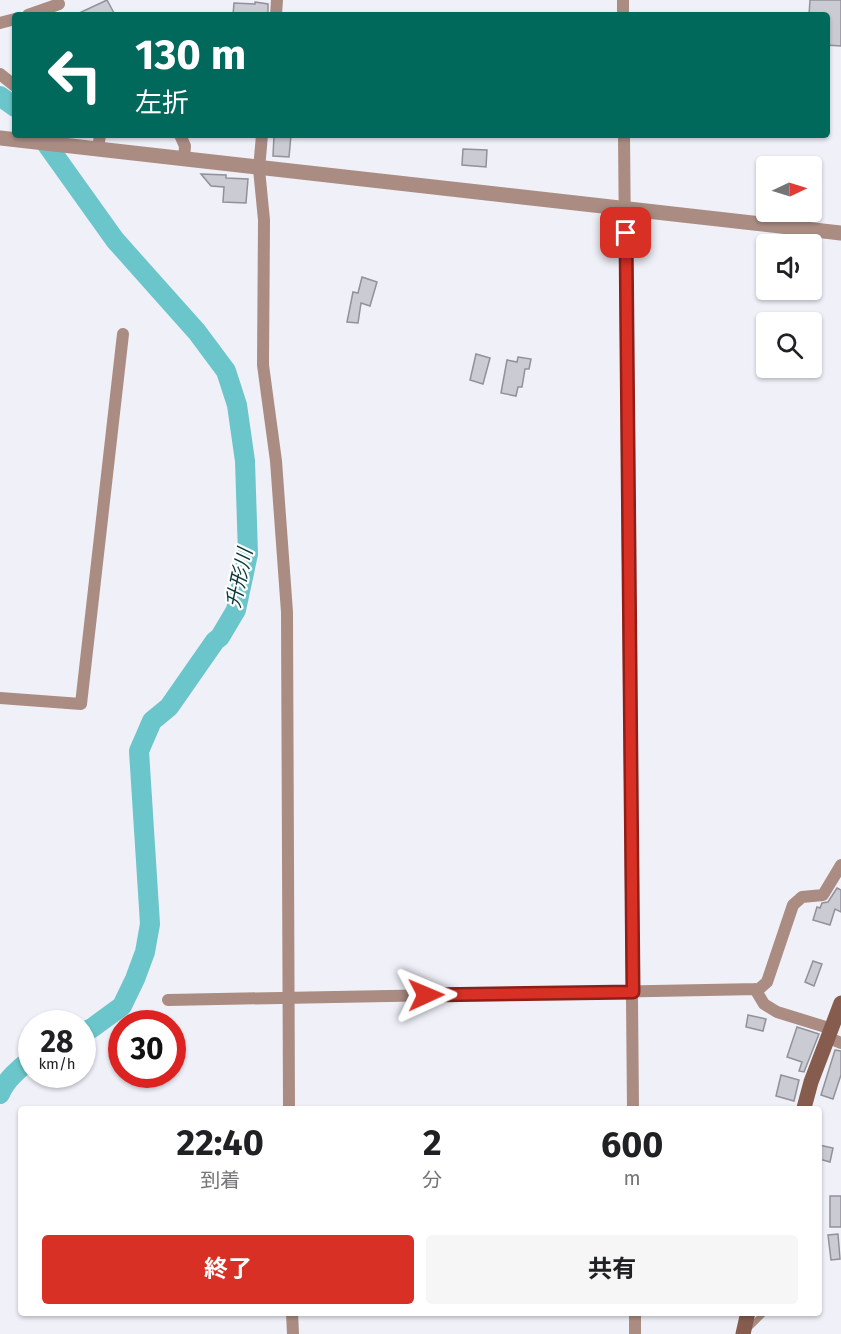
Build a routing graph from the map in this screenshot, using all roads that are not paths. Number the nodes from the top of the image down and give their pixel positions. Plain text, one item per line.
1 (60, 6) edge
2 (38, 12) edge
3 (0, 74) edge
4 (12, 84) edge
5 (2, 138) edge
6 (181, 138) edge
7 (262, 138) edge
8 (624, 138) edge
9 (99, 142) edge
10 (75, 143) edge
11 (184, 159) junction
12 (259, 169) junction
13 (625, 209) junction
14 (841, 233) edge
15 (123, 334) dead end
16 (0, 698) edge
17 (841, 865) edge
18 (755, 989) junction
19 (633, 992) junction
20 (288, 998) junction
21 (168, 1000) dead end
22 (841, 1003) edge
23 (834, 1037) edge
24 (289, 1106) edge
25 (633, 1106) edge
26 (805, 1106) edge
27 (292, 1316) edge
28 (635, 1316) edge
29 (759, 1316) edge
30 (744, 1325) edge
31 (293, 1334) edge
32 (635, 1334) edge

1 - 2 street
3 - 4 street
5 - 10 street
6 - 11 street
7 - 12 street
8 - 13 street
9 - 10 street
9 - 11 street
11 - 12 street
12 - 13 street
12 - 20 street
13 - 14 street
13 - 19 street
15 - 16 street
17 - 18 street
18 - 19 street
18 - 23 street
19 - 20 street
19 - 25 street
20 - 21 street
20 - 24 street
22 - 23 main road
23 - 26 main road
27 - 31 street
28 - 32 street
29 - 30 lane

